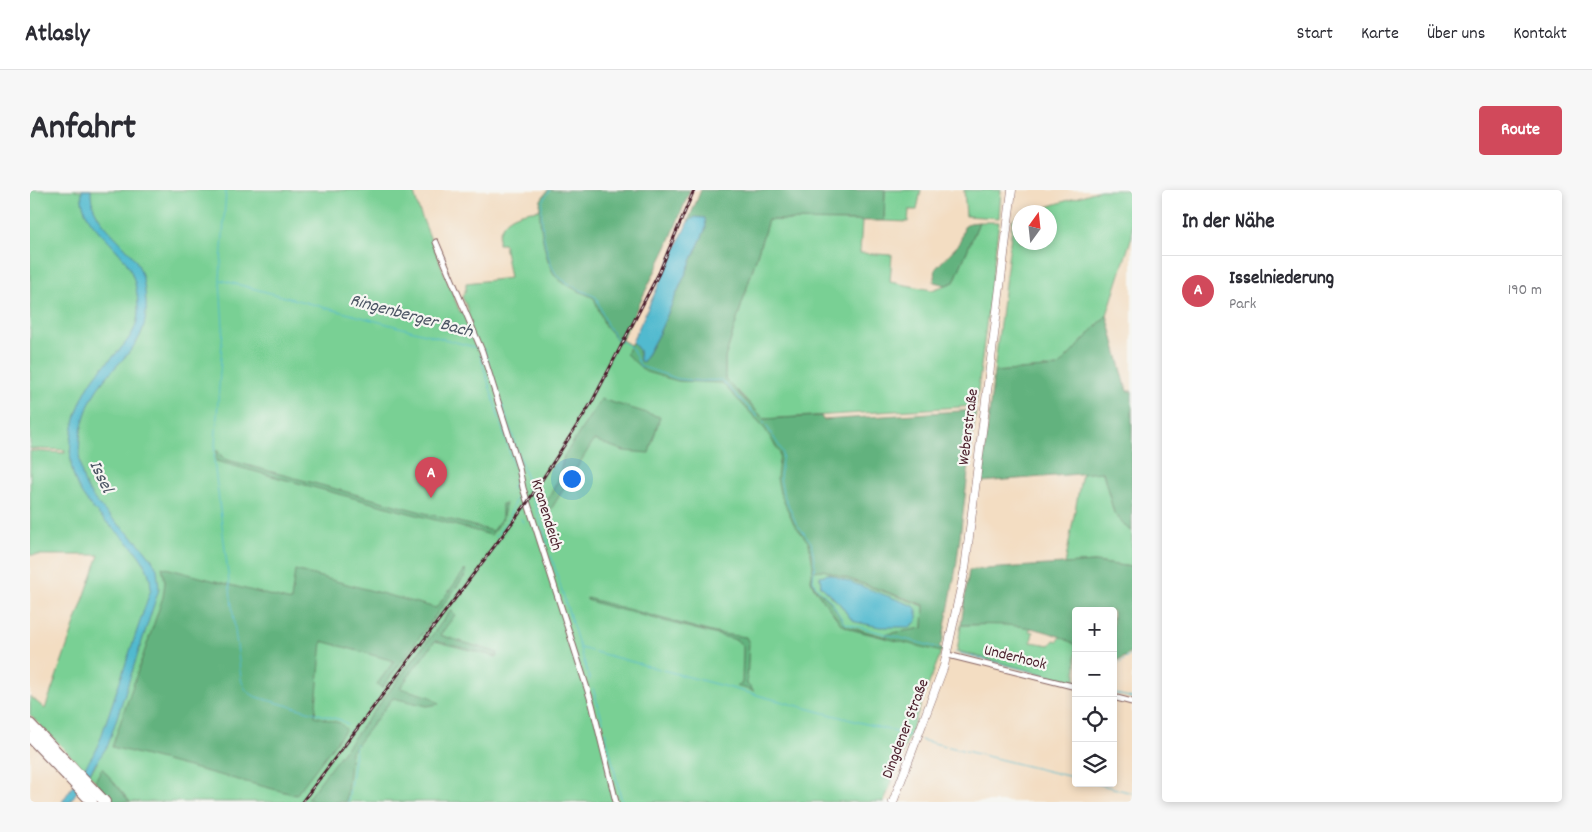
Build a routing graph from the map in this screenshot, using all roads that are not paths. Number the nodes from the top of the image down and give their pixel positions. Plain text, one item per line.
1 (1012, 190) edge
2 (436, 242) dead end
3 (948, 655) junction
4 (944, 666) joint
5 (1072, 686) edge
6 (1117, 698) edge
7 (1132, 702) edge
8 (30, 724) edge
9 (30, 737) edge
10 (70, 770) junction
11 (91, 796) edge
12 (105, 802) edge
13 (616, 802) edge
14 (893, 802) edge

1 - 3 main road, Weberstraße
2 - 13 street, Kranendeich
3 - 4 main road, Weberstraße
3 - 5 street, Underhook
4 - 14 main road, Dingdener Straße
6 - 7 street
8 - 10 highway
9 - 10 highway
10 - 11 highway
11 - 12 highway

